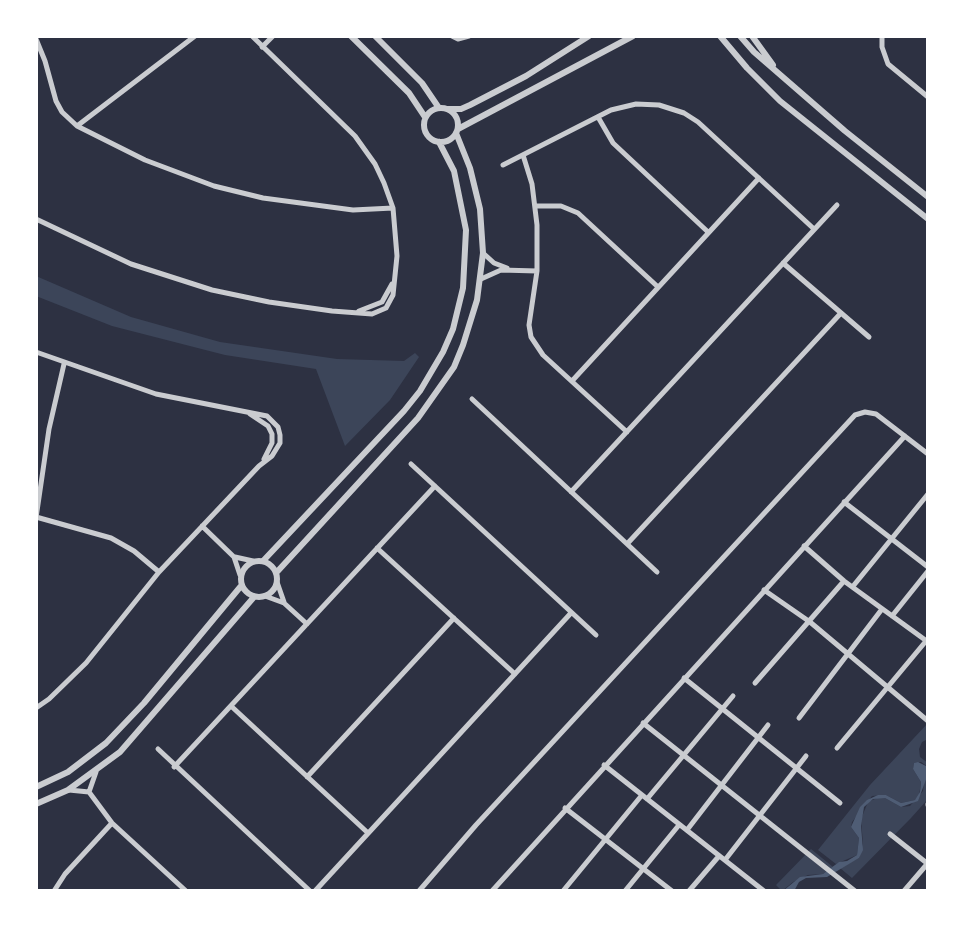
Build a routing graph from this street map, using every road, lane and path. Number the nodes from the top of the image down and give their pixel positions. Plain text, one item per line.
1 (195, 36) edge
2 (252, 36) edge
3 (273, 36) edge
4 (351, 36) edge
5 (375, 36) edge
6 (469, 36) edge
7 (589, 36) edge
8 (633, 36) edge
9 (640, 36) edge
10 (714, 36) edge
11 (740, 36) edge
12 (755, 36) edge
13 (882, 36) edge
14 (455, 37) edge
15 (36, 39) edge
16 (624, 39) edge
17 (723, 39) edge
18 (262, 47) junction
19 (775, 68) junction
20 (526, 76) junction
21 (503, 88) junction
22 (533, 89) junction
23 (928, 97) edge
24 (509, 101) junction
25 (443, 108) junction
26 (425, 117) junction
27 (598, 117) junction
28 (77, 126) junction
29 (457, 131) junction
30 (439, 142) junction
31 (523, 155) junction
32 (503, 165) dead end
33 (759, 178) junction
34 (928, 197) edge
35 (837, 205) dead end
36 (536, 206) junction
37 (393, 208) junction
38 (36, 219) edge
39 (928, 219) edge
40 (814, 229) junction
41 (708, 232) junction
42 (483, 253) junction
43 (783, 263) junction
44 (508, 269) junction
45 (537, 271) junction
46 (481, 279) junction
47 (658, 287) junction
48 (841, 313) junction
49 (869, 337) dead end
50 (36, 352) edge
51 (64, 364) junction
52 (572, 381) junction
53 (472, 399) dead end
54 (627, 432) junction
55 (905, 435) junction
56 (928, 454) edge
57 (411, 464) dead end
58 (435, 486) junction
59 (571, 492) junction
60 (928, 494) edge
61 (844, 502) junction
62 (36, 518) edge
63 (202, 526) junction
64 (892, 539) junction
65 (627, 544) junction
66 (804, 546) junction
67 (377, 548) junction
68 (234, 557) junction
69 (253, 561) junction
70 (263, 561) junction
71 (928, 569) edge
72 (159, 572) junction
73 (657, 572) dead end
74 (276, 573) junction
75 (240, 575) junction
76 (844, 581) junction
77 (277, 582) junction
78 (854, 585) junction
79 (241, 586) junction
80 (764, 590) junction
81 (265, 596) junction
82 (254, 597) junction
83 (284, 603) junction
84 (882, 609) junction
85 (571, 613) junction
86 (892, 616) junction
87 (454, 618) junction
88 (810, 622) junction
89 (307, 624) junction
90 (596, 635) dead end
91 (927, 642) edge
92 (848, 656) junction
93 (515, 674) junction
94 (684, 678) junction
95 (755, 683) dead end
96 (886, 687) junction
97 (733, 696) dead end
98 (231, 706) junction
99 (36, 708) edge
100 (721, 710) junction
101 (799, 718) dead end
102 (928, 721) edge
103 (643, 723) junction
104 (768, 725) dead end
105 (758, 738) junction
106 (837, 748) dead end
107 (158, 749) dead end
108 (684, 755) junction
109 (806, 756) dead end
110 (604, 765) junction
111 (174, 767) junction
112 (796, 769) junction
113 (96, 772) junction
114 (307, 777) junction
115 (722, 785) junction
116 (36, 787) edge
117 (68, 790) junction
118 (89, 792) junction
119 (645, 797) junction
120 (840, 803) dead end
121 (36, 804) edge
122 (565, 808) junction
123 (760, 815) junction
124 (112, 823) junction
125 (679, 825) junction
126 (687, 830) junction
127 (368, 834) junction
128 (890, 834) dead end
129 (605, 839) junction
130 (719, 856) junction
131 (725, 860) junction
132 (928, 864) edge
133 (643, 868) junction
134 (495, 890) edge
135 (54, 891) edge
136 (186, 891) edge
137 (312, 891) edge
138 (419, 891) edge
139 (563, 891) edge
140 (625, 891) edge
141 (672, 891) edge
142 (689, 891) edge
143 (764, 891) edge
144 (855, 891) edge
145 (904, 891) edge

1 - 28 street
2 - 18 street
3 - 18 street
4 - 26 street
5 - 25 street
6 - 14 street
7 - 20 street
8 - 16 street
9 - 16 street
10 - 17 street
11 - 19 street
12 - 19 street
13 - 23 street
15 - 28 street
16 - 22 street
17 - 39 street
18 - 37 street
19 - 34 street
20 - 21 street
20 - 22 street
21 - 24 street
21 - 25 street
22 - 24 street
24 - 29 street
25 - 26 street
25 - 29 street
26 - 30 street
27 - 31 street
27 - 33 street
27 - 41 street
28 - 37 street
29 - 30 street
29 - 42 street
30 - 70 street
31 - 32 street
31 - 36 street
33 - 40 street
33 - 41 street
35 - 40 street
36 - 45 street
36 - 47 street
37 - 38 street
40 - 43 street
41 - 47 street
42 - 44 street
42 - 46 street
43 - 48 street
43 - 54 street
44 - 45 street
44 - 46 street
45 - 52 street
46 - 74 street
47 - 52 street
48 - 49 street
48 - 65 street
50 - 51 street
51 - 62 street
51 - 63 street
52 - 54 street
53 - 59 street
54 - 59 street
55 - 56 street
55 - 61 street
55 - 138 street
57 - 58 street
58 - 67 street
58 - 85 street
59 - 65 street
60 - 64 street
61 - 64 street
61 - 66 street
62 - 72 street
63 - 68 street
63 - 72 street
64 - 71 street
64 - 78 street
65 - 73 street
66 - 76 street
66 - 80 street
67 - 87 street
67 - 89 street
68 - 69 street
68 - 75 street
69 - 70 street
69 - 75 street
70 - 74 street
71 - 86 street
72 - 99 street
74 - 77 street
75 - 79 street
76 - 78 street
76 - 88 street
77 - 81 street
77 - 83 street
78 - 84 street
79 - 82 street
79 - 116 street
80 - 88 street
80 - 94 street
81 - 82 street
81 - 83 street
82 - 113 street
83 - 89 street
84 - 86 street
84 - 92 street
85 - 90 street
85 - 93 street
86 - 91 street
87 - 93 street
87 - 114 street
88 - 92 street
88 - 95 street
89 - 98 street
91 - 96 street
92 - 96 street
92 - 101 street
93 - 127 street
94 - 100 street
94 - 103 street
96 - 102 street
96 - 106 street
97 - 100 street
98 - 111 street
98 - 114 street
100 - 105 street
100 - 108 street
103 - 108 street
103 - 110 street
104 - 105 street
105 - 112 street
105 - 115 street
107 - 111 street
108 - 115 street
108 - 119 street
109 - 112 street
110 - 119 street
110 - 122 street
111 - 137 street
112 - 120 street
112 - 123 street
113 - 117 street
113 - 118 street
114 - 127 street
115 - 123 street
115 - 126 street
117 - 118 street
117 - 121 street
118 - 124 street
119 - 125 street
119 - 129 street
122 - 129 street
122 - 134 street
123 - 131 street
123 - 144 street
124 - 135 street
124 - 136 street
125 - 126 street
125 - 133 street
126 - 130 street
127 - 137 street
128 - 132 street
129 - 133 street
129 - 139 street
130 - 131 street
130 - 142 street
131 - 143 street
132 - 145 street
133 - 140 street
133 - 141 street

